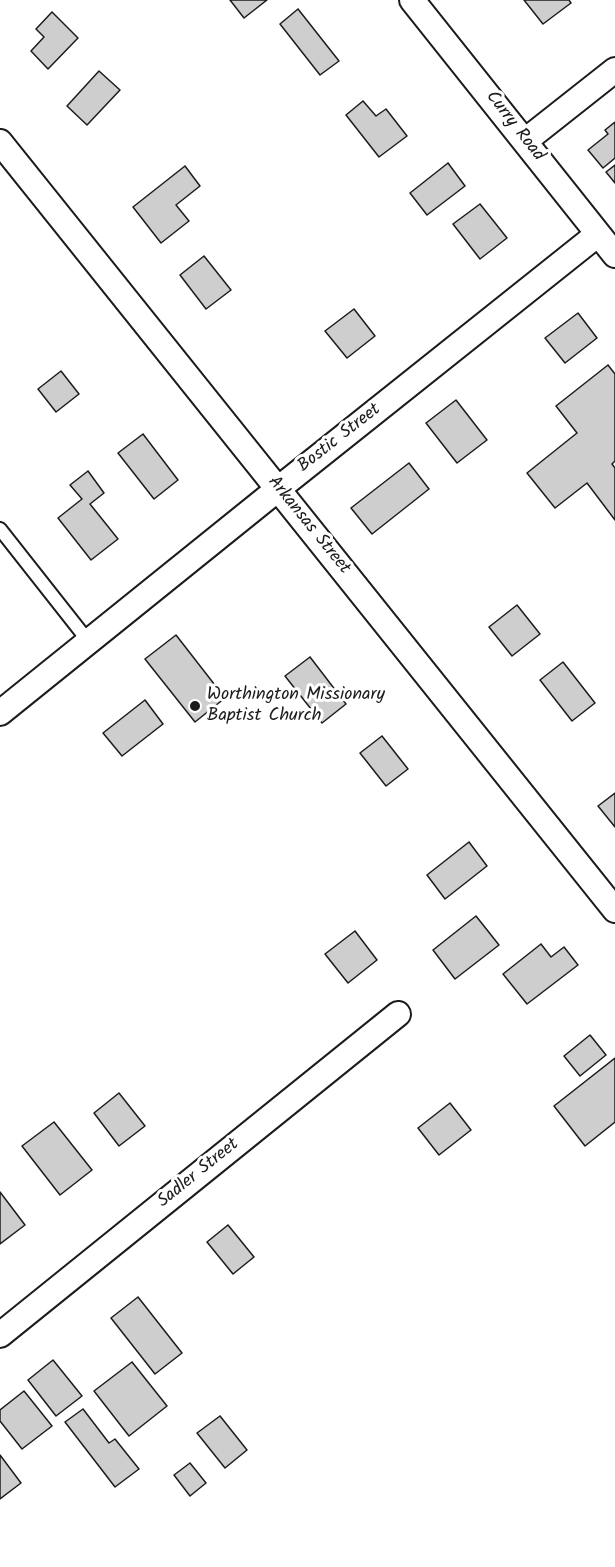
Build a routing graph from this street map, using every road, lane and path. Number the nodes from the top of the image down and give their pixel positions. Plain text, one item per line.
1 (412, 0) edge
2 (615, 70) edge
3 (525, 141) junction
4 (0, 142) edge
5 (598, 234) junction
6 (615, 255) edge
7 (278, 489) junction
8 (0, 529) edge
9 (89, 642) junction
10 (0, 713) edge
11 (615, 910) edge
12 (398, 1014) dead end
13 (0, 1335) edge

1 - 3 street, Curry Road
2 - 3 street
3 - 5 street, Curry Road
4 - 7 street, Arkansas Street
5 - 6 street, Curry Road
5 - 7 street, Bostic Street
7 - 9 street, Bostic Street
7 - 11 street, Arkansas Street
8 - 9 lane
9 - 10 street, Bostic Street
12 - 13 street, Sadler Street

